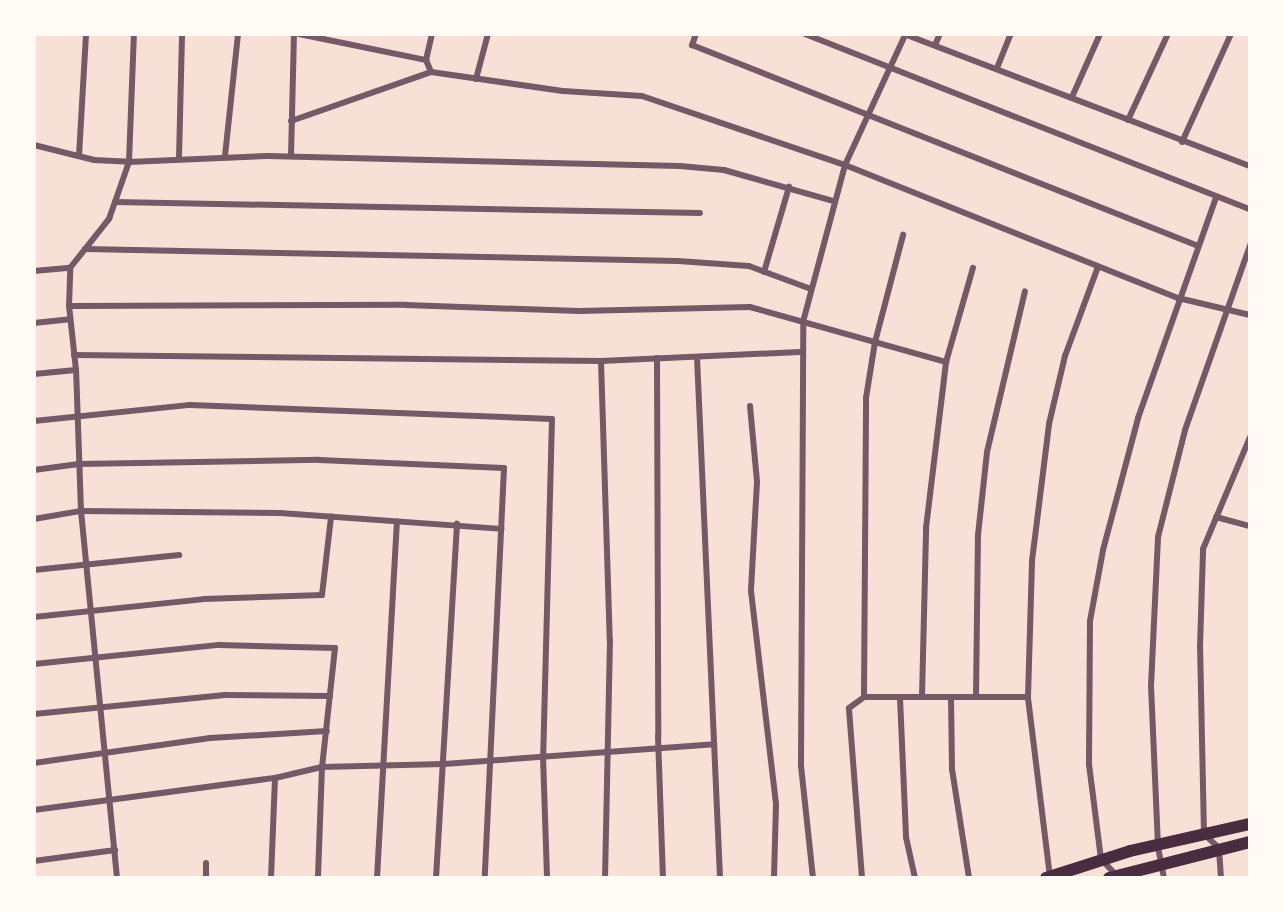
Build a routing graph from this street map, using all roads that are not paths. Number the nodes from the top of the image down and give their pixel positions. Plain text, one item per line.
1 (86, 34) edge
2 (134, 34) edge
3 (182, 34) edge
4 (238, 34) edge
5 (296, 34) edge
6 (432, 34) edge
7 (488, 34) edge
8 (696, 34) edge
9 (805, 34) edge
10 (940, 34) edge
11 (1011, 34) edge
12 (1100, 34) edge
13 (1168, 34) edge
14 (1231, 34) edge
15 (905, 35) edge
16 (935, 45) junction
17 (426, 60) junction
18 (890, 67) junction
19 (997, 68) junction
20 (431, 72) junction
21 (476, 80) junction
22 (1072, 97) junction
23 (869, 114) junction
24 (1128, 120) junction
25 (291, 121) junction
26 (1182, 142) junction
27 (34, 145) edge
28 (79, 156) junction
29 (225, 156) junction
30 (291, 156) junction
31 (179, 158) junction
32 (129, 162) junction
33 (845, 165) junction
34 (1250, 166) edge
35 (789, 187) junction
36 (1216, 198) junction
37 (832, 201) junction
38 (115, 202) junction
39 (1250, 209) edge
40 (700, 213) dead end
41 (903, 235) dead end
42 (1250, 245) edge
43 (1198, 246) junction
44 (85, 249) junction
45 (1098, 267) junction
46 (70, 268) junction
47 (974, 268) dead end
48 (34, 271) edge
49 (764, 272) junction
50 (811, 289) junction
51 (1025, 291) dead end
52 (1178, 298) junction
53 (69, 306) junction
54 (1226, 309) junction
55 (1250, 315) edge
56 (70, 319) junction
57 (803, 321) junction
58 (34, 323) edge
59 (875, 342) junction
60 (800, 352) junction
61 (74, 355) junction
62 (697, 357) junction
63 (657, 358) junction
64 (602, 361) junction
65 (946, 362) junction
66 (76, 370) junction
67 (34, 374) edge
68 (750, 406) dead end
69 (77, 416) junction
70 (34, 421) edge
71 (1250, 437) edge
72 (79, 464) junction
73 (34, 470) edge
74 (81, 511) junction
75 (331, 517) junction
76 (1216, 517) junction
77 (34, 519) edge
78 (397, 522) junction
79 (457, 524) junction
80 (1250, 526) edge
81 (501, 528) junction
82 (179, 555) dead end
83 (87, 564) junction
84 (34, 570) edge
85 (93, 610) junction
86 (34, 617) edge
87 (98, 656) junction
88 (34, 664) edge
89 (330, 696) junction
90 (864, 697) junction
91 (922, 697) junction
92 (951, 697) junction
93 (976, 697) junction
94 (1028, 697) junction
95 (900, 698) junction
96 (103, 706) junction
97 (34, 714) edge
98 (327, 731) junction
99 (714, 744) junction
100 (658, 746) junction
101 (608, 750) junction
102 (107, 755) junction
103 (543, 756) junction
104 (490, 761) junction
105 (34, 763) edge
106 (444, 764) junction
107 (382, 765) junction
108 (322, 767) junction
109 (275, 778) junction
110 (111, 799) junction
111 (34, 810) edge
112 (1250, 824) edge
113 (1204, 834) junction
114 (1250, 842) edge
115 (1158, 846) junction
116 (1219, 848) junction
117 (115, 850) junction
118 (1101, 859) junction
119 (34, 861) edge
120 (1161, 862) junction
121 (206, 863) dead end
122 (1112, 876) edge
123 (1049, 877) edge
124 (117, 878) edge
125 (207, 878) edge
126 (272, 878) edge
127 (318, 878) edge
128 (377, 878) edge
129 (436, 878) edge
130 (485, 878) edge
131 (547, 878) edge
132 (605, 878) edge
133 (663, 878) edge
134 (720, 878) edge
135 (774, 878) edge
136 (813, 878) edge
137 (862, 878) edge
138 (915, 878) edge
139 (969, 878) edge
140 (1164, 878) edge
141 (1221, 878) edge

1 - 28 street
2 - 32 street
3 - 31 street
4 - 29 street
5 - 17 street
5 - 25 street
6 - 17 street
7 - 21 street
8 - 23 street
9 - 18 street
10 - 16 street
11 - 19 street
12 - 22 street
13 - 24 street
14 - 26 street
15 - 16 street
15 - 18 street
16 - 19 street
17 - 20 street
18 - 23 street
18 - 36 street
19 - 22 street
20 - 21 street
20 - 25 street
21 - 33 street
22 - 24 street
23 - 33 street
23 - 43 street
24 - 26 street
25 - 30 street
26 - 34 street
27 - 28 street
28 - 32 street
29 - 30 street
29 - 31 street
30 - 35 street
31 - 32 street
32 - 38 street
33 - 37 street
33 - 45 street
35 - 37 street
35 - 49 street
36 - 39 street
36 - 43 street
37 - 50 street
38 - 40 street
38 - 44 street
41 - 59 street
42 - 54 street
43 - 52 street
44 - 46 street
44 - 49 street
45 - 52 street
45 - 94 street
46 - 48 street
46 - 53 street
47 - 65 street
49 - 50 street
50 - 57 street
51 - 93 street
52 - 54 street
52 - 118 street
53 - 56 street
53 - 57 street
54 - 55 street
54 - 115 street
56 - 58 street
56 - 61 street
57 - 59 street
57 - 60 street
59 - 65 street
59 - 90 street
60 - 62 street
60 - 136 street
61 - 64 street
61 - 66 street
62 - 63 street
62 - 99 street
63 - 64 street
63 - 100 street
64 - 101 street
65 - 91 street
66 - 67 street
66 - 69 street
68 - 135 street
69 - 70 street
69 - 72 street
69 - 103 street
71 - 76 street
72 - 73 street
72 - 74 street
72 - 81 street
74 - 75 street
74 - 77 street
74 - 83 street
75 - 78 street
75 - 85 street
76 - 80 street
76 - 113 street
78 - 79 street
78 - 107 street
79 - 81 street
79 - 106 street
81 - 104 street
82 - 83 street
83 - 84 street
83 - 85 street
85 - 86 street
85 - 87 street
87 - 88 street
87 - 89 street
87 - 96 street
89 - 96 street
89 - 98 street
90 - 95 street
90 - 137 street
91 - 92 street
91 - 95 street
92 - 93 street
92 - 139 street
93 - 94 street
94 - 123 street
95 - 138 street
96 - 97 street
96 - 102 street
98 - 102 street
98 - 108 street
99 - 100 street
99 - 134 street
100 - 101 street
100 - 133 street
101 - 103 street
101 - 132 street
102 - 105 street
102 - 110 street
103 - 104 street
103 - 131 street
104 - 106 street
104 - 130 street
106 - 107 street
106 - 129 street
107 - 108 street
107 - 128 street
108 - 109 street
108 - 127 street
109 - 110 street
109 - 126 street
110 - 111 street
110 - 117 street
112 - 113 main road
113 - 115 main road
113 - 116 street
114 - 116 main road
115 - 118 main road
115 - 120 street
116 - 120 main road
116 - 141 street
117 - 119 street
117 - 124 street
118 - 122 street
118 - 123 main road
120 - 122 main road
120 - 140 street
121 - 125 street

